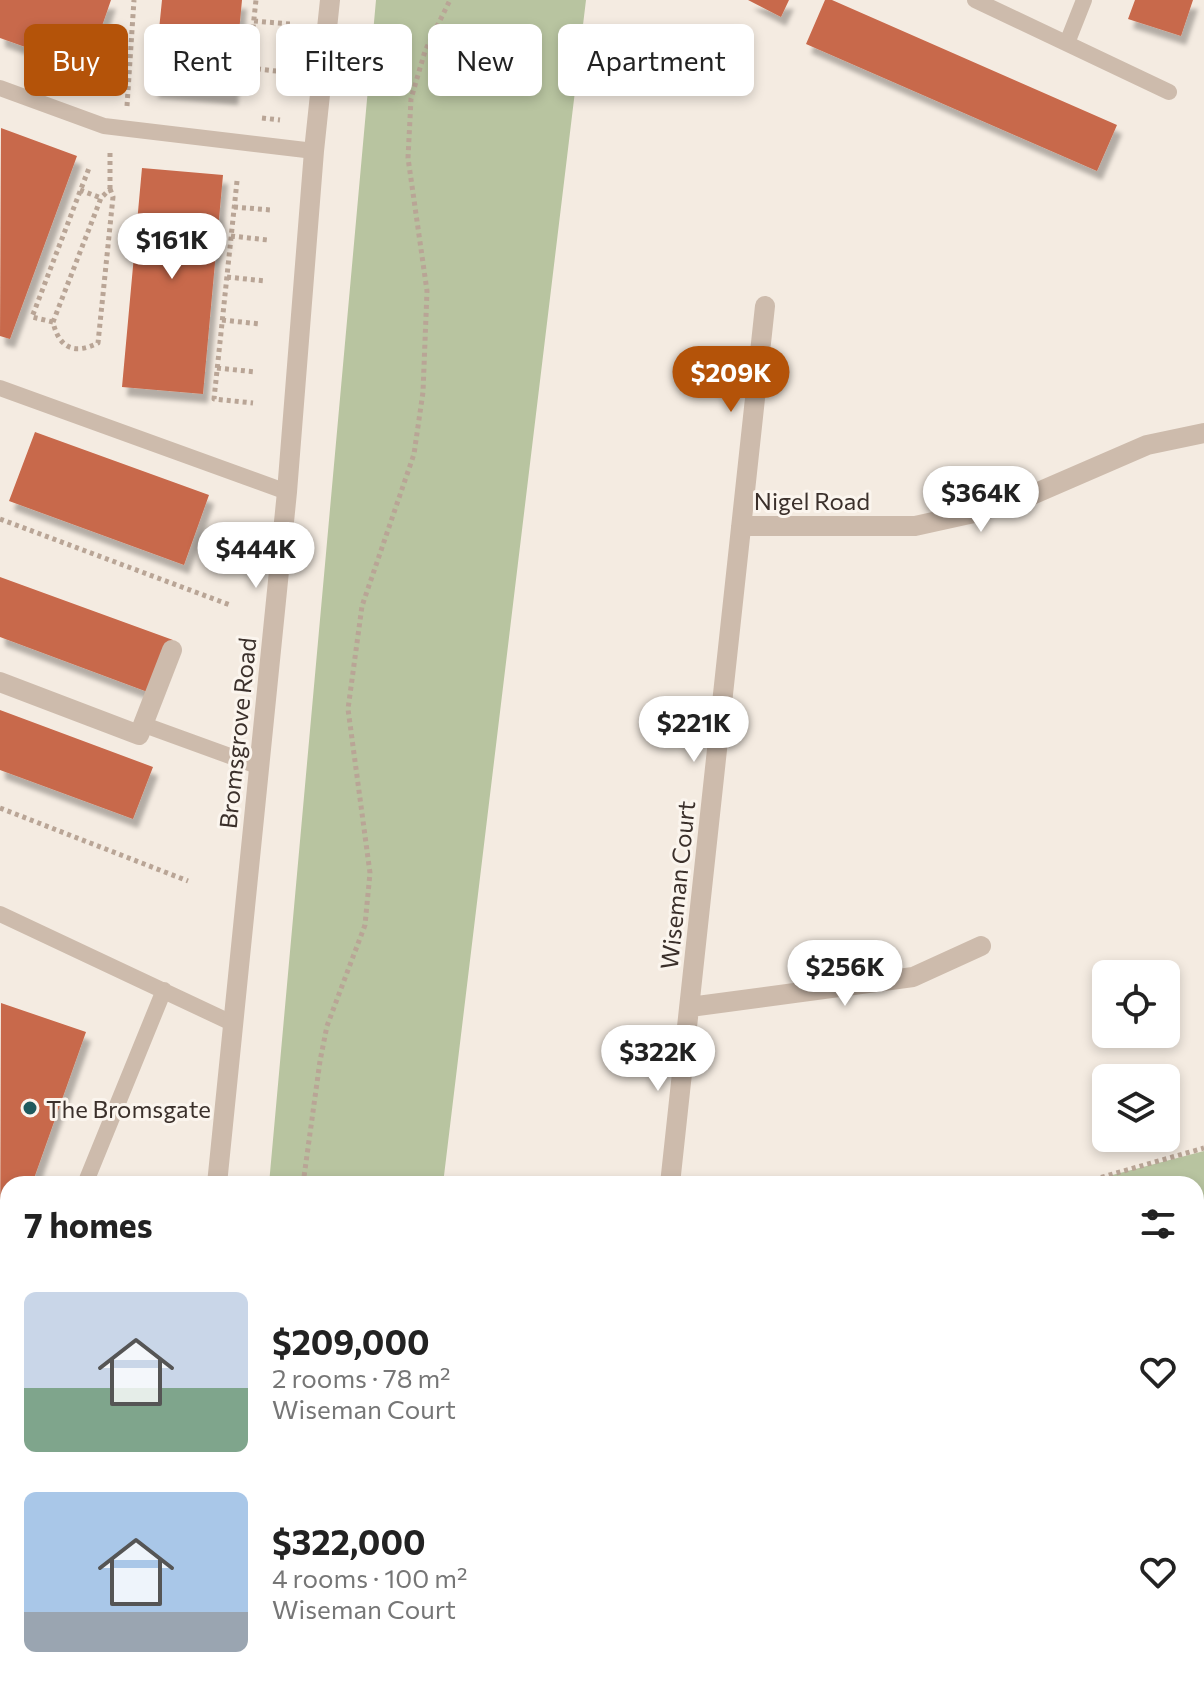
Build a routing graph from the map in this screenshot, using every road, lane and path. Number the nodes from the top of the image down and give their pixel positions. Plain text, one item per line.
1 (134, 0) edge
2 (256, 0) edge
3 (330, 0) edge
4 (450, 0) edge
5 (975, 0) edge
6 (1084, 0) edge
7 (254, 21) junction
8 (254, 24) edge
9 (290, 24) dead end
10 (1067, 43) junction
11 (0, 88) edge
12 (1169, 92) dead end
13 (116, 105) dead end
14 (127, 106) junction
15 (140, 107) dead end
16 (249, 117) dead end
17 (280, 120) dead end
18 (96, 146) dead end
19 (314, 151) junction
20 (89, 168) dead end
21 (237, 181) dead end
22 (110, 189) junction
23 (80, 190) junction
24 (101, 198) junction
25 (234, 207) junction
26 (271, 210) dead end
27 (231, 236) junction
28 (268, 240) dead end
29 (227, 277) junction
30 (265, 281) dead end
31 (765, 306) dead end
32 (222, 320) junction
33 (53, 322) junction
34 (260, 324) dead end
35 (217, 368) junction
36 (256, 372) dead end
37 (0, 388) edge
38 (253, 403) dead end
39 (1204, 433) edge
40 (287, 492) junction
41 (0, 519) edge
42 (741, 526) junction
43 (230, 605) dead end
44 (172, 650) dead end
45 (0, 682) edge
46 (150, 727) dead end
47 (260, 767) junction
48 (0, 808) edge
49 (188, 881) dead end
50 (0, 914) edge
51 (981, 946) dead end
52 (164, 990) junction
53 (690, 1007) junction
54 (234, 1024) junction
55 (1204, 1148) edge
56 (88, 1176) edge
57 (218, 1176) edge
58 (304, 1176) edge
59 (671, 1176) edge
60 (1106, 1176) edge

1 - 14 path
2 - 7 path
3 - 19 street, Bromsgrove Road
4 - 58 path
5 - 10 lane
6 - 10 lane
7 - 8 path
7 - 9 path
10 - 12 lane
11 - 19 lane
13 - 14 path
14 - 15 path
16 - 17 path
18 - 22 path
19 - 40 street, Bromsgrove Road
20 - 23 path
21 - 25 path
22 - 24 path
22 - 33 path
23 - 24 path
23 - 33 path
24 - 33 path
25 - 26 path
25 - 27 path
27 - 28 path
27 - 29 path
29 - 30 path
29 - 32 path
31 - 42 street, Wiseman Court
32 - 34 path
32 - 35 path
35 - 36 path
35 - 38 path
37 - 40 lane
39 - 42 street, Nigel Road
40 - 47 street, Bromsgrove Road
41 - 43 path
42 - 53 street, Wiseman Court
44 - 45 street, bridge
46 - 47 lane
47 - 54 street, Bromsgrove Road
48 - 49 path
50 - 52 lane
51 - 53 street
52 - 54 lane
52 - 56 lane
53 - 59 street, Wiseman Court
54 - 57 street, Bromsgrove Road
55 - 60 path

